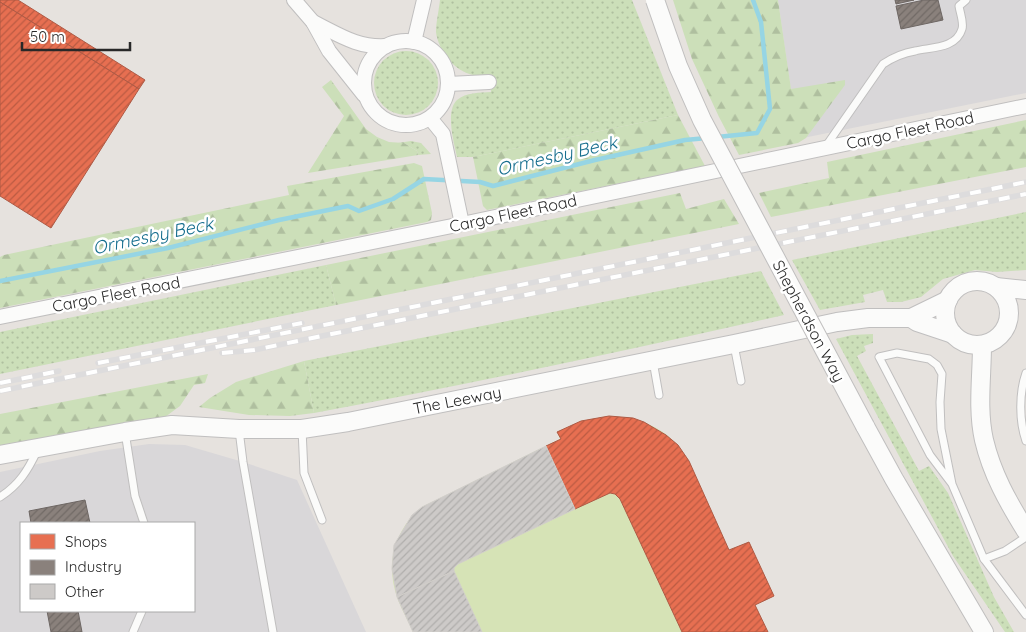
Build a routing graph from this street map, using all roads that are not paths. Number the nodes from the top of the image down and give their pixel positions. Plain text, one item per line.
1 (294, 0) edge
2 (424, 0) edge
3 (654, 0) edge
4 (966, 0) edge
5 (959, 3) edge
6 (313, 22) junction
7 (414, 42) junction
8 (386, 46) junction
9 (489, 82) dead end
10 (448, 84) junction
11 (365, 96) junction
12 (1026, 106) edge
13 (430, 118) junction
14 (826, 147) junction
15 (462, 224) junction
16 (996, 287) junction
17 (1026, 290) edge
18 (948, 300) junction
19 (1026, 302) edge
20 (0, 317) edge
21 (911, 318) junction
22 (1008, 320) junction
23 (952, 334) junction
24 (734, 344) junction
25 (982, 345) junction
26 (653, 361) junction
27 (1026, 372) edge
28 (741, 381) dead end
29 (659, 394) dead end
30 (302, 429) junction
31 (239, 430) junction
32 (125, 432) junction
33 (1026, 441) edge
34 (39, 448) junction
35 (0, 455) edge
36 (952, 484) junction
37 (0, 496) edge
38 (322, 520) dead end
39 (144, 522) edge
40 (1026, 531) edge
41 (1026, 537) edge
42 (984, 559) junction
43 (142, 612) edge
44 (1026, 615) edge
45 (133, 632) edge
46 (273, 632) edge
47 (984, 632) edge

1 - 6 street
2 - 7 street
3 - 47 street, Shepherdson Way, bridge
4 - 5 lane
5 - 14 lane
6 - 8 street
6 - 11 street
7 - 8 street
7 - 10 street
8 - 11 street
9 - 10 street
10 - 13 street
11 - 13 street
12 - 14 street, Cargo Fleet Road
13 - 15 street
14 - 15 street, Cargo Fleet Road
15 - 20 street, Cargo Fleet Road
16 - 17 street
16 - 18 street
16 - 22 street
18 - 21 street, The Leeway
18 - 23 street
19 - 22 street
21 - 23 street, The Leeway
21 - 24 street, The Leeway
22 - 25 street
23 - 25 street
24 - 26 street, The Leeway
24 - 28 lane
25 - 40 street
26 - 29 lane
26 - 30 street, The Leeway
27 - 33 lane
30 - 31 street, The Leeway
30 - 38 lane
31 - 32 street, The Leeway
31 - 46 lane
32 - 34 street, The Leeway
32 - 39 lane
34 - 35 street, The Leeway
34 - 37 lane
36 - 36 lane
36 - 42 lane
41 - 42 lane
42 - 44 lane
43 - 45 lane

